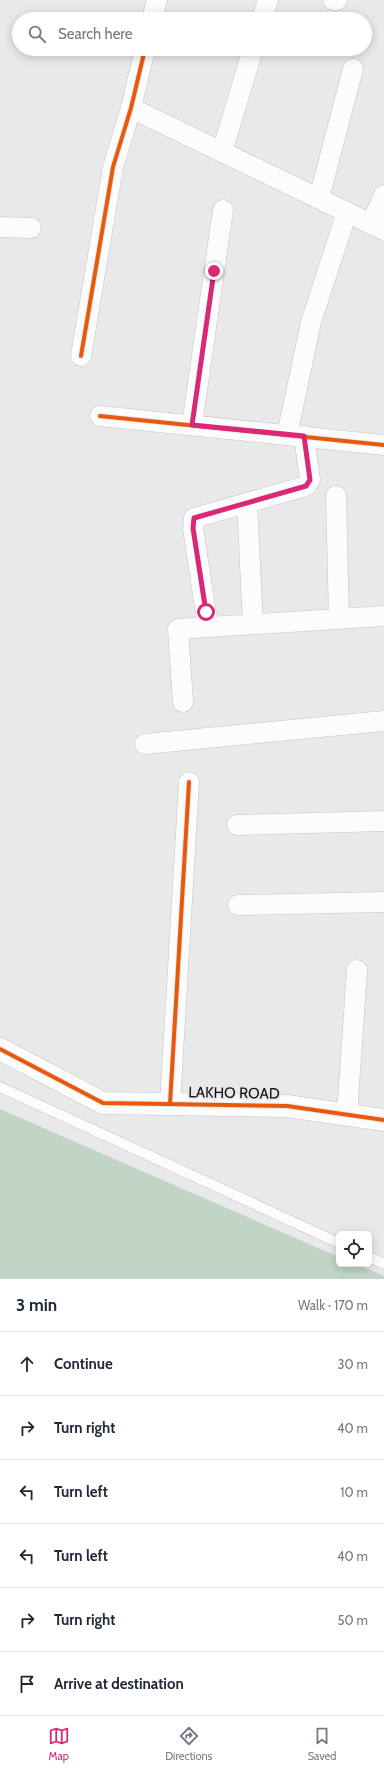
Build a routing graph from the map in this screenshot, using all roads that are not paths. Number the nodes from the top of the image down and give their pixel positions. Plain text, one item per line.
1 (157, 0) edge
2 (268, 0) edge
3 (333, 0) edge
4 (337, 0) edge
5 (154, 12) edge
6 (264, 12) edge
7 (143, 56) edge
8 (251, 56) edge
9 (353, 69) dead end
10 (131, 108) junction
11 (222, 152) junction
12 (384, 195) edge
13 (319, 198) junction
14 (223, 210) dead end
15 (347, 212) junction
16 (0, 227) edge
17 (378, 227) edge
18 (32, 228) dead end
19 (81, 356) dead end
20 (100, 416) dead end
21 (192, 425) junction
22 (295, 436) junction
23 (384, 445) edge
24 (336, 496) dead end
25 (247, 503) junction
26 (384, 616) edge
27 (339, 619) junction
28 (253, 624) junction
29 (208, 627) junction
30 (183, 702) dead end
31 (384, 721) edge
32 (145, 744) dead end
33 (189, 782) dead end
34 (384, 821) edge
35 (237, 825) dead end
36 (384, 902) edge
37 (238, 905) dead end
38 (357, 970) dead end
39 (0, 1049) edge
40 (0, 1087) edge
41 (170, 1104) junction
42 (347, 1115) junction
43 (384, 1120) edge
44 (336, 1242) edge
45 (372, 1258) edge
46 (384, 1264) edge

1 - 5 street
2 - 6 street
3 - 4 street
7 - 10 street
8 - 11 street
9 - 13 street
10 - 11 street
10 - 19 street
11 - 13 street
12 - 17 street
13 - 15 street
14 - 21 street
15 - 17 street
15 - 22 street
16 - 18 street
20 - 21 street
21 - 22 street
22 - 23 street
22 - 25 street
24 - 27 street
25 - 28 street
25 - 29 street
26 - 27 street
27 - 28 street
28 - 29 street
29 - 30 street
31 - 32 street
33 - 41 street
34 - 35 street
36 - 37 street
38 - 42 street
39 - 41 street, LAKHO ROAD
40 - 44 lane
41 - 42 street, LAKHO ROAD
42 - 43 street, LAKHO ROAD
45 - 46 lane

